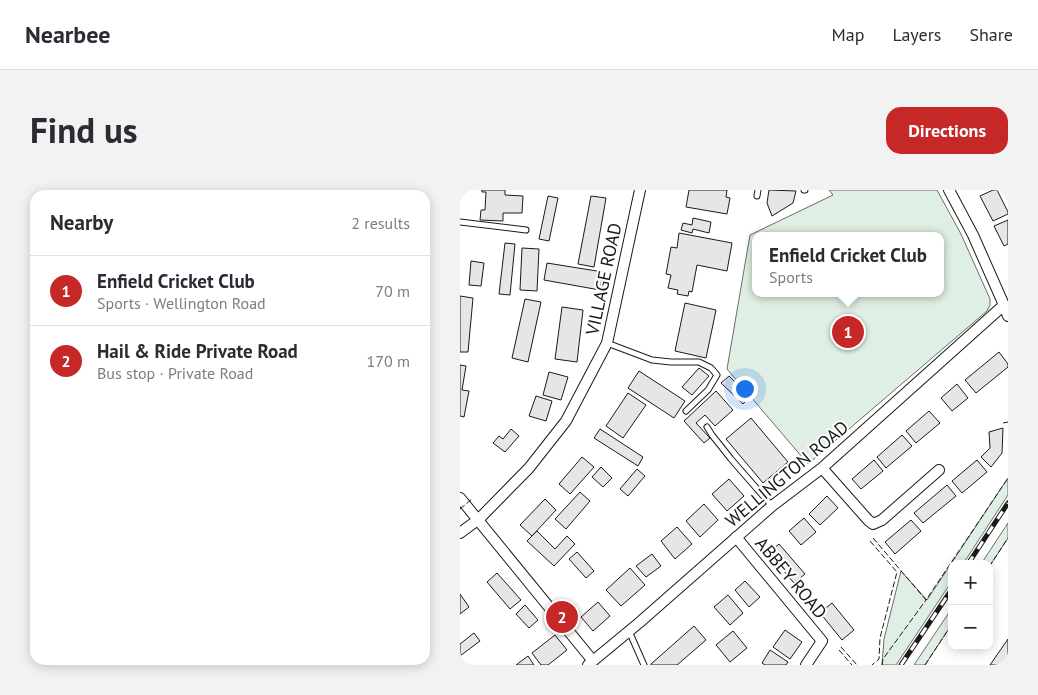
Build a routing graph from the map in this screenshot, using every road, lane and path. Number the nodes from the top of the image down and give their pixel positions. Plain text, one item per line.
1 (640, 190) edge
2 (949, 190) edge
3 (460, 222) edge
4 (526, 230) dead end
5 (1004, 305) junction
6 (1008, 316) edge
7 (608, 344) junction
8 (686, 411) dead end
9 (707, 427) dead end
10 (822, 468) junction
11 (939, 470) dead end
12 (460, 498) edge
13 (772, 506) junction
14 (479, 519) junction
15 (460, 533) edge
16 (736, 537) junction
17 (629, 631) junction
18 (591, 663) edge
19 (644, 665) edge
20 (806, 665) edge

1 - 7 street, VILLAGE ROAD
2 - 5 street
3 - 4 lane
5 - 6 street
5 - 10 street, WELLINGTON ROAD
7 - 8 lane
7 - 14 street, VILLAGE ROAD
9 - 13 lane
10 - 11 street
10 - 13 street, WELLINGTON ROAD
12 - 14 street
13 - 16 street, WELLINGTON ROAD
14 - 15 street, VILLAGE ROAD
14 - 18 street
16 - 17 street, WELLINGTON ROAD
16 - 20 street, ABBEY ROAD
17 - 18 street, WELLINGTON ROAD
17 - 19 lane

